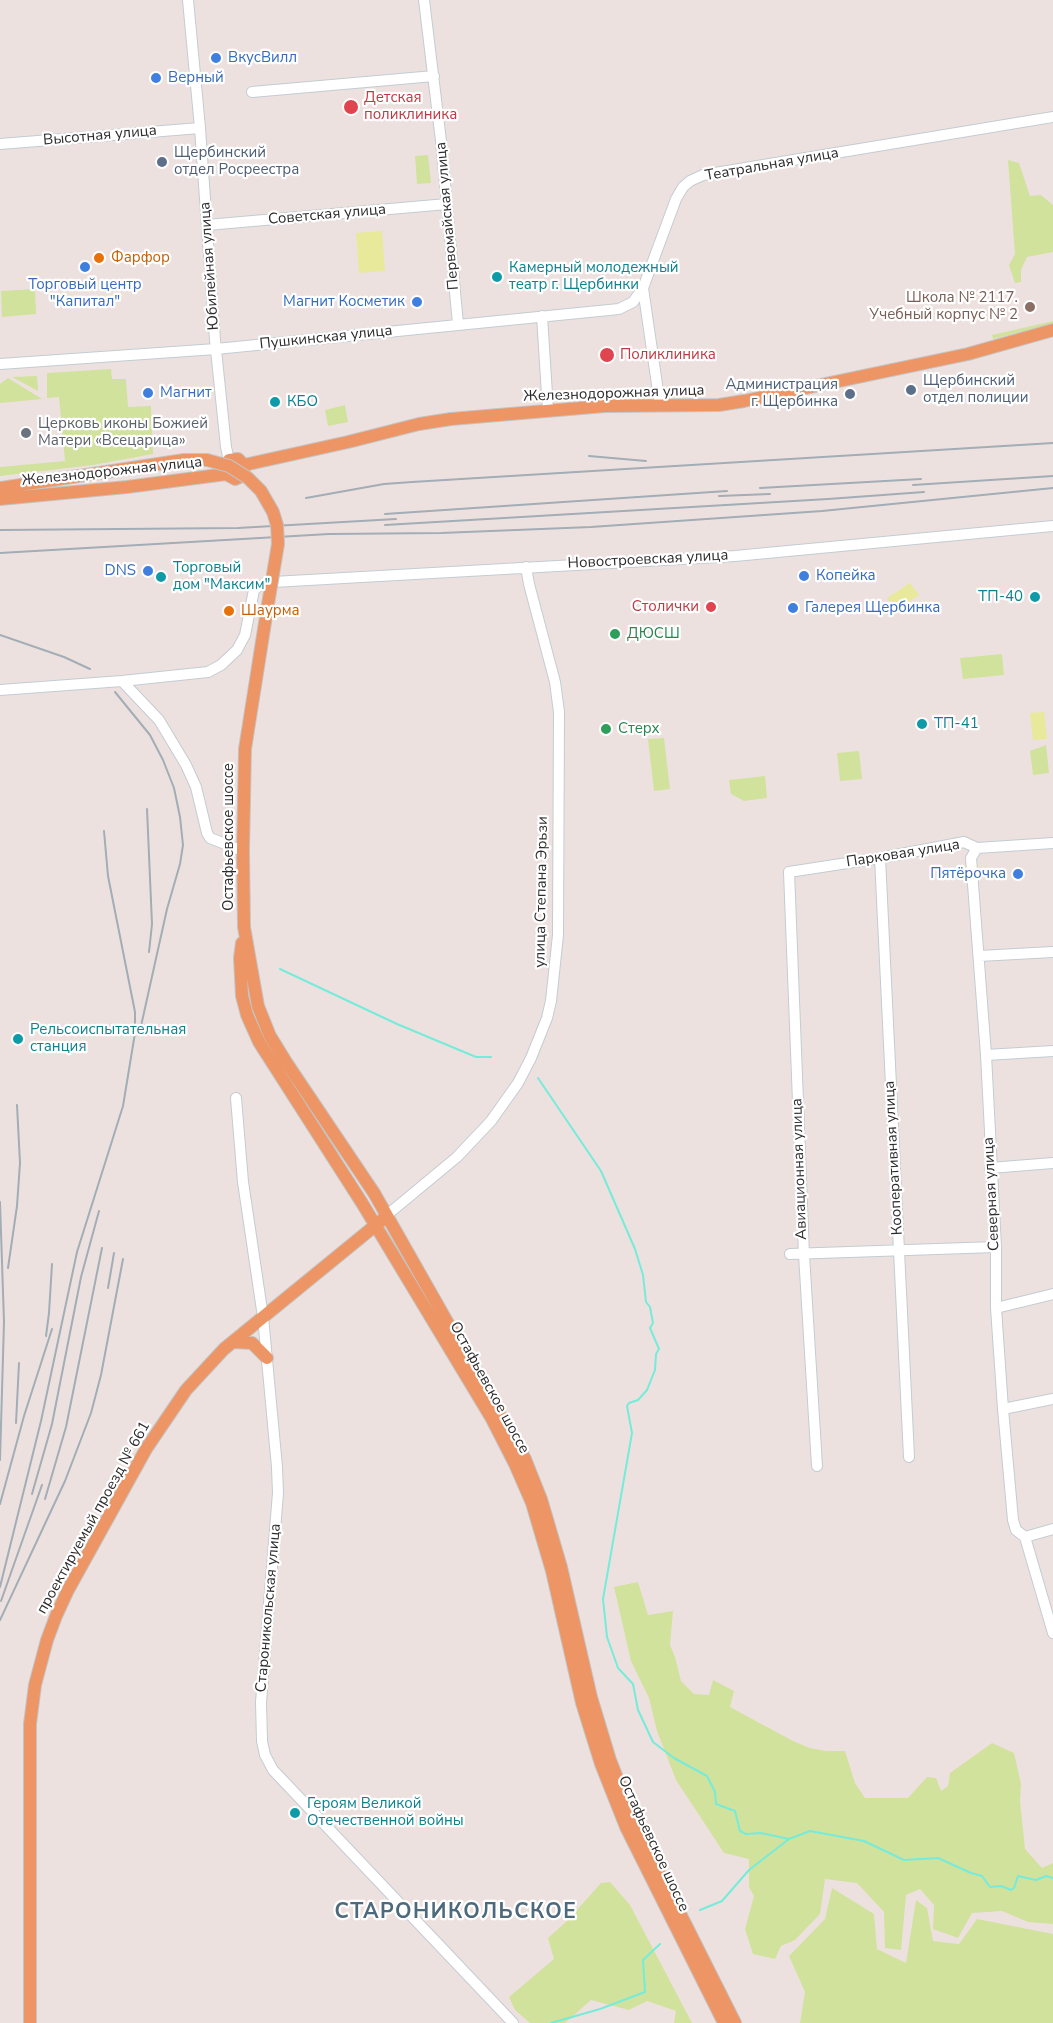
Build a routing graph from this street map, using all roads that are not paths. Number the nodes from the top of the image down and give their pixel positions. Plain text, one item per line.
1 (188, 0) edge
2 (424, 0) edge
3 (434, 76) junction
4 (252, 92) dead end
5 (1053, 117) edge
6 (200, 128) junction
7 (0, 144) edge
8 (447, 204) junction
9 (207, 225) junction
10 (643, 288) junction
11 (542, 316) junction
12 (458, 324) junction
13 (1053, 330) edge
14 (216, 349) junction
15 (0, 364) edge
16 (660, 405) junction
17 (548, 410) junction
18 (229, 460) junction
19 (244, 465) junction
20 (226, 474) junction
21 (0, 488) edge
22 (0, 499) edge
23 (1053, 526) edge
24 (526, 567) junction
25 (122, 681) junction
26 (0, 690) edge
27 (1053, 843) edge
28 (977, 848) junction
29 (243, 850) junction
30 (880, 858) junction
31 (789, 872) joint
32 (244, 927) junction
33 (1053, 952) edge
34 (979, 956) junction
35 (1053, 1051) edge
36 (986, 1056) junction
37 (236, 1098) dead end
38 (1053, 1163) edge
39 (990, 1168) junction
40 (387, 1215) junction
41 (375, 1225) junction
42 (996, 1247) junction
43 (898, 1250) junction
44 (790, 1254) dead end
45 (804, 1255) junction
46 (1053, 1294) edge
47 (996, 1308) junction
48 (263, 1317) junction
49 (233, 1342) junction
50 (267, 1358) junction
51 (1053, 1399) edge
52 (1003, 1409) junction
53 (909, 1457) dead end
54 (817, 1466) dead end
55 (1053, 1529) edge
56 (1025, 1537) junction
57 (1053, 1634) edge
58 (30, 2023) edge
59 (513, 2023) edge
60 (724, 2023) edge
61 (735, 2023) edge

1 - 6 street, Юбилейная улица
2 - 3 street, Первомайская улица
3 - 4 street
3 - 8 street, Первомайская улица
5 - 10 street, Театральная улица
6 - 7 street, Высотная улица
6 - 9 street, Юбилейная улица
8 - 9 street, Советская улица
8 - 12 street, Первомайская улица
9 - 14 street, Юбилейная улица
10 - 11 street, Пушкинская улица
10 - 16 street, Театральная улица
11 - 12 street, Пушкинская улица
11 - 17 street
12 - 14 street, Пушкинская улица
13 - 16 main road, Железнодорожная улица
14 - 15 street, Пушкинская улица
14 - 18 street, Юбилейная улица
16 - 17 main road, Железнодорожная улица
17 - 19 main road, Железнодорожная улица
18 - 19 main road
18 - 20 main road, Железнодорожная улица
19 - 20 main road, Железнодорожная улица
20 - 22 main road, Железнодорожная улица
21 - 29 main road, Остафьевское шоссе, bridge
23 - 24 street, Новостроевская улица
24 - 25 street, Новостроевская улица
24 - 40 street, улица Степана Эрьзи
25 - 26 street
25 - 29 street
27 - 28 street, Парковая улица
28 - 30 street, Парковая улица
28 - 34 street, Северная улица
29 - 32 main road, Остафьевское шоссе
30 - 31 street, Парковая улица
30 - 43 street, Кооперативная улица
31 - 45 street, Авиационная улица
32 - 40 main road, Остафьевское шоссе
32 - 41 main road, Остафьевское шоссе
33 - 34 street
34 - 36 street, Северная улица
35 - 36 street
36 - 39 street, Северная улица
37 - 48 street, Староникольская улица
38 - 39 street
39 - 42 street, Северная улица
40 - 41 main road, улица Степана Эрьзи
40 - 61 main road, Остафьевское шоссе
41 - 48 main road, улица Степана Эрьзи
41 - 60 main road, Остафьевское шоссе
42 - 43 street
42 - 47 street, Северная улица
43 - 45 street
43 - 53 street, Кооперативная улица
44 - 45 street
45 - 54 street, Авиационная улица
46 - 47 street
47 - 52 street, Северная улица
48 - 49 main road, проектируемый проезд № 661
48 - 50 street, Староникольская улица
49 - 50 main road
49 - 58 main road, проектируемый проезд № 661
50 - 59 street, Староникольская улица
51 - 52 street
52 - 56 street, Северная улица
55 - 56 street
56 - 57 street, Северная улица

